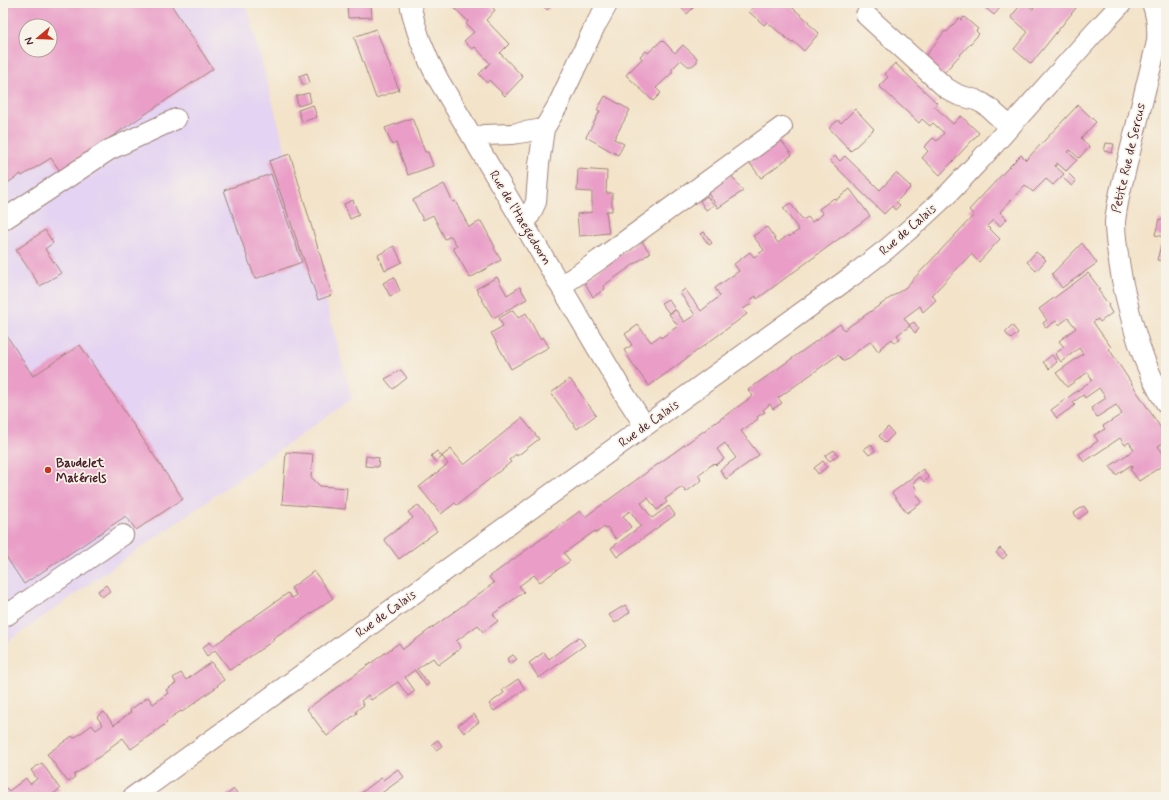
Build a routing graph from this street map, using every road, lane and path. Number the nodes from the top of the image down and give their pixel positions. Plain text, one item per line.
1 (410, 3) edge
2 (608, 3) edge
3 (1122, 3) edge
4 (1152, 3) edge
5 (866, 15) dead end
6 (176, 119) dead end
7 (782, 127) dead end
8 (1010, 127) junction
9 (544, 129) junction
10 (474, 140) junction
11 (3, 220) edge
12 (523, 221) junction
13 (561, 286) junction
14 (1166, 403) edge
15 (645, 426) junction
16 (123, 535) dead end
17 (3, 609) edge
18 (133, 797) edge

1 - 10 street, Rue de l'Haegedoorn
2 - 9 street
3 - 8 street, Rue de Calais
4 - 14 street, Petite Rue de Sercus
5 - 8 street
6 - 11 street
7 - 13 street
8 - 15 street, Rue de Calais
9 - 10 street
9 - 12 street
10 - 12 street, Rue de l'Haegedoorn
12 - 13 street, Rue de l'Haegedoorn
13 - 15 street, Rue de l'Haegedoorn
15 - 18 street, Rue de Calais
16 - 17 street

